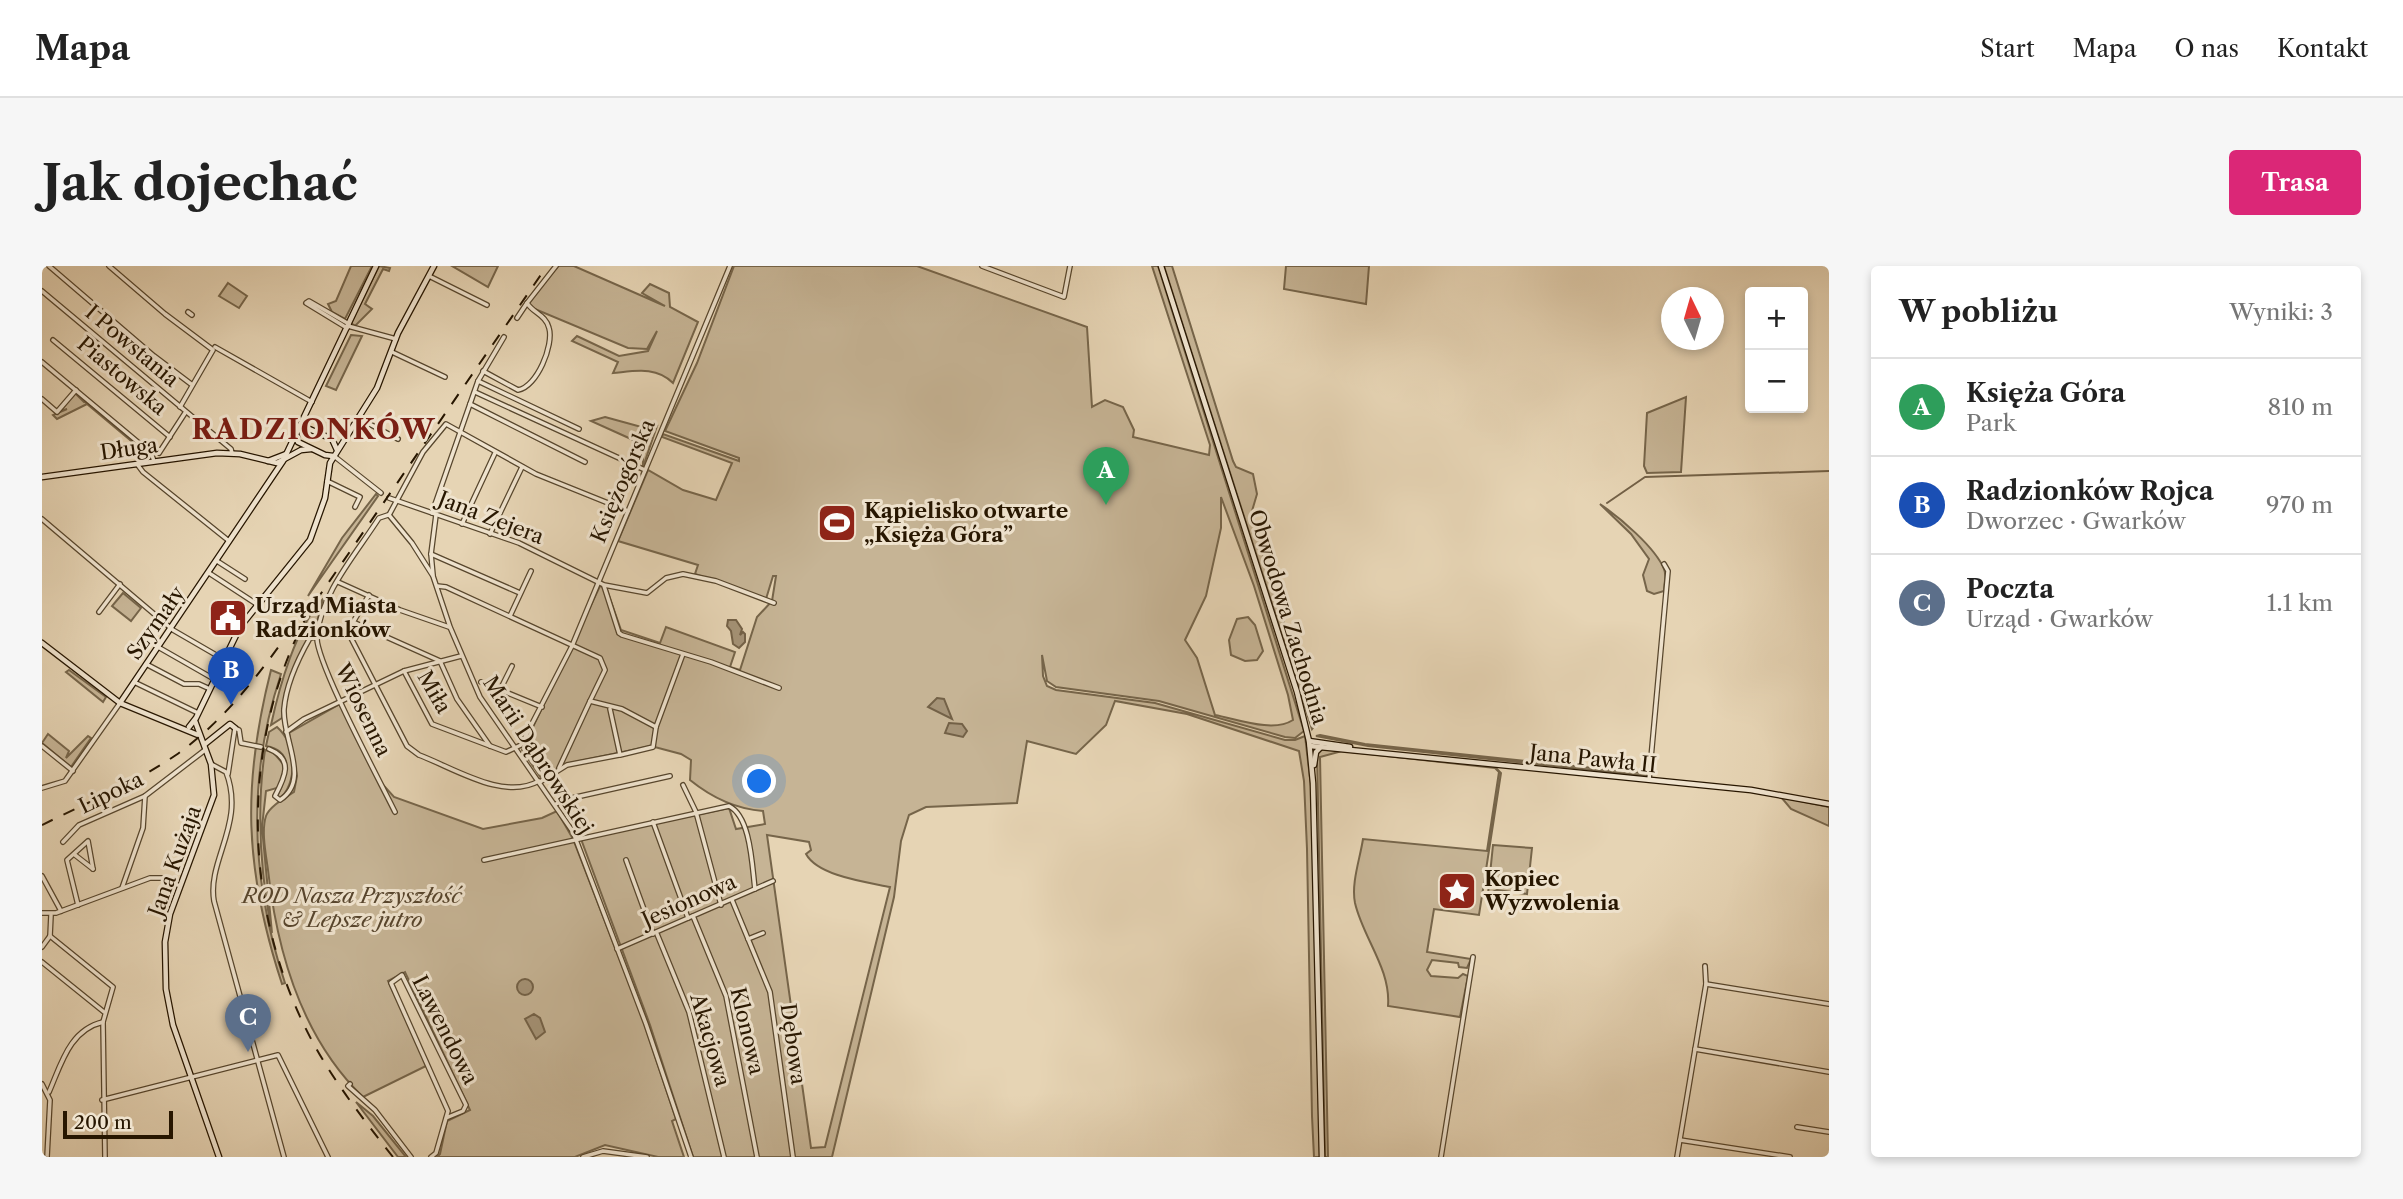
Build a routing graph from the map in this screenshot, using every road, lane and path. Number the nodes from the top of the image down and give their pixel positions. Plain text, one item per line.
1 (49, 266) edge
2 (376, 266) edge
3 (434, 266) edge
4 (555, 266) edge
5 (730, 266) edge
6 (982, 266) edge
7 (1070, 266) edge
8 (1161, 266) edge
9 (111, 267) edge
10 (429, 276) junction
11 (42, 291) edge
12 (527, 302) junction
13 (487, 305) dead end
14 (517, 318) dead end
15 (348, 326) junction
16 (504, 337) dead end
17 (396, 339) junction
18 (53, 340) dead end
19 (214, 348) junction
20 (392, 352) junction
21 (42, 362) edge
22 (483, 371) junction
23 (444, 377) dead end
24 (478, 381) junction
25 (191, 384) junction
26 (75, 390) junction
27 (475, 391) junction
28 (42, 399) edge
29 (312, 402) junction
30 (470, 404) junction
31 (180, 407) junction
32 (185, 413) junction
33 (360, 419) junction
34 (579, 429) dead end
35 (300, 430) junction
36 (460, 431) junction
37 (297, 436) junction
38 (170, 437) junction
39 (398, 439) dead end
40 (311, 449) junction
41 (159, 453) dead end
42 (232, 453) junction
43 (495, 453) junction
44 (287, 454) junction
45 (335, 454) junction
46 (262, 460) junction
47 (154, 461) junction
48 (283, 461) junction
49 (585, 462) dead end
50 (269, 463) junction
51 (137, 464) junction
52 (522, 467) junction
53 (645, 470) junction
54 (274, 474) junction
55 (42, 477) edge
56 (327, 481) junction
57 (381, 493) dead end
58 (389, 498) dead end
59 (396, 500) junction
60 (355, 507) dead end
61 (628, 511) junction
62 (434, 514) junction
63 (388, 515) junction
64 (42, 519) edge
65 (461, 524) junction
66 (491, 534) junction
67 (230, 542) junction
68 (431, 554) junction
69 (217, 561) junction
70 (1664, 565) dead end
71 (531, 571) dead end
72 (209, 573) junction
73 (433, 576) junction
74 (245, 579) dead end
75 (338, 582) junction
76 (598, 582) junction
77 (120, 584) junction
78 (604, 585) junction
79 (437, 586) junction
80 (520, 593) junction
81 (369, 595) junction
82 (774, 603) dead end
83 (258, 605) junction
84 (99, 612) dead end
85 (510, 616) junction
86 (353, 622) junction
87 (450, 627) junction
88 (172, 628) junction
89 (317, 636) junction
90 (42, 643) edge
91 (572, 646) junction
92 (158, 648) junction
93 (683, 653) junction
94 (461, 656) junction
95 (223, 659) junction
96 (440, 661) junction
97 (146, 664) junction
98 (512, 666) dead end
99 (404, 671) junction
100 (214, 680) junction
101 (134, 682) junction
102 (481, 682) dead end
103 (373, 685) junction
104 (779, 688) dead end
105 (210, 689) junction
106 (500, 690) junction
107 (342, 701) junction
108 (590, 701) junction
109 (120, 703) junction
110 (542, 707) junction
111 (610, 709) junction
112 (197, 716) junction
113 (189, 727) junction
114 (656, 727) junction
115 (181, 728) junction
116 (235, 728) junction
117 (197, 730) junction
118 (286, 732) junction
119 (202, 738) junction
120 (1310, 744) junction
121 (42, 746) edge
122 (206, 747) junction
123 (261, 747) dead end
124 (1322, 747) junction
125 (491, 748) junction
126 (1354, 748) junction
127 (269, 749) dead end
128 (517, 749) junction
129 (620, 755) junction
130 (211, 764) junction
131 (558, 770) junction
132 (73, 771) junction
133 (228, 776) junction
134 (670, 776) dead end
135 (1648, 780) junction
136 (539, 782) junction
137 (1313, 783) junction
138 (684, 785) dead end
139 (42, 788) edge
140 (145, 796) junction
141 (556, 804) junction
142 (1829, 804) edge
143 (395, 812) dead end
144 (696, 812) junction
145 (653, 822) junction
146 (577, 839) junction
147 (63, 842) dead end
148 (75, 855) junction
149 (484, 860) dead end
150 (626, 860) dead end
151 (42, 876) edge
152 (773, 881) dead end
153 (180, 886) junction
154 (122, 888) junction
155 (755, 889) junction
156 (732, 900) junction
157 (78, 905) junction
158 (721, 905) junction
159 (61, 911) junction
160 (42, 913) edge
161 (51, 915) junction
162 (691, 917) junction
163 (763, 933) dead end
164 (655, 934) junction
165 (50, 936) junction
166 (748, 939) junction
167 (42, 947) edge
168 (617, 949) junction
169 (1473, 957) dead end
170 (42, 962) edge
171 (1705, 966) dead end
172 (1706, 984) junction
173 (1829, 1004) edge
174 (104, 1012) junction
175 (103, 1023) junction
176 (1695, 1049) junction
177 (258, 1059) junction
178 (1829, 1072) edge
179 (190, 1076) junction
180 (42, 1084) edge
181 (350, 1084) dead end
182 (49, 1092) junction
183 (102, 1100) junction
184 (446, 1118) junction
185 (1797, 1127) dead end
186 (1829, 1132) edge
187 (1680, 1140) junction
188 (47, 1157) edge
189 (105, 1157) edge
190 (219, 1157) edge
191 (284, 1157) edge
192 (328, 1157) edge
193 (411, 1157) edge
194 (431, 1157) edge
195 (583, 1157) edge
196 (647, 1157) edge
197 (691, 1157) edge
198 (724, 1157) edge
199 (757, 1157) edge
200 (793, 1157) edge
201 (1322, 1157) edge
202 (1441, 1157) edge
203 (1677, 1157) edge
204 (1790, 1157) edge

1 - 25 street
2 - 15 street, Szymały
3 - 10 street
4 - 12 street
5 - 53 street, Księżogórska
6 - 7 street
8 - 120 street, Obwodowa Zachodnia
9 - 19 street
10 - 13 street
10 - 17 street
11 - 31 street, I Powstania
12 - 14 street
12 - 22 street
15 - 15 street
15 - 17 street
15 - 29 street, Szymały
16 - 22 street
17 - 20 street
18 - 38 street, Piastowska
19 - 25 street
19 - 29 street
20 - 23 street
20 - 33 street
21 - 26 street
22 - 24 street
24 - 27 street
24 - 34 street
25 - 31 street
26 - 28 street
26 - 47 street
27 - 30 street
27 - 53 street
29 - 35 street, Szymały
30 - 36 street
30 - 49 street
31 - 32 street, I Powstania
32 - 38 street
32 - 42 street, I Powstania
33 - 39 street
33 - 45 street
35 - 37 street, Szymały
35 - 45 street
36 - 43 street
36 - 59 street
36 - 62 street
37 - 40 street
37 - 44 street, Szymały
38 - 41 street
40 - 45 street
40 - 48 street
42 - 46 street, Długa
42 - 47 street, Długa
43 - 52 street
43 - 65 street
44 - 46 street, Długa
44 - 48 street, Szymały
45 - 56 street
45 - 57 street
46 - 50 street, Długa
47 - 51 street, Długa
48 - 50 street
48 - 54 street, Szymały
50 - 54 street
51 - 55 street, Długa
51 - 67 street
52 - 61 street
52 - 66 street
53 - 61 street, Księżogórska
54 - 67 street, Szymały
56 - 60 street
56 - 83 street
58 - 59 street, Jana Zejera
59 - 62 street, Jana Zejera
59 - 63 street
61 - 76 street, Księżogórska
62 - 65 street, Jana Zejera
62 - 68 street
63 - 73 street, Marii Dąbrowskiej
63 - 75 street
64 - 77 street
65 - 66 street, Jana Zejera
66 - 76 street, Jana Zejera
67 - 69 street, Szymały
68 - 73 street
68 - 80 street
69 - 72 street, Szymały
69 - 74 street
70 - 135 street
71 - 80 street
72 - 83 street
72 - 88 street, Szymały
73 - 79 street, Marii Dąbrowskiej
75 - 81 street
75 - 89 street
76 - 78 street, Jana Zejera
76 - 91 street, Księżogórska
77 - 84 street
77 - 88 street
78 - 82 street, Jana Zejera
78 - 93 street
79 - 85 street
79 - 87 street, Marii Dąbrowskiej
80 - 85 street
81 - 86 street
81 - 87 street
83 - 95 street
85 - 91 street
86 - 96 street
86 - 103 street
87 - 94 street, Marii Dąbrowskiej
88 - 92 street, Szymały
88 - 95 street
89 - 107 street, Wiosenna
89 - 118 street
90 - 109 street
91 - 108 street
91 - 110 street, Księżogórska
92 - 97 street, Szymały
92 - 100 street
93 - 104 street
93 - 114 street
94 - 96 street
94 - 128 street, Marii Dąbrowskiej
95 - 100 street
96 - 99 street
96 - 125 street
97 - 101 street, Szymały
97 - 105 street
98 - 106 street
99 - 103 street
99 - 125 street, Miła
100 - 105 street
101 - 109 street, Szymały
101 - 112 street
102 - 106 street
103 - 107 street
103 - 136 street
105 - 112 street
106 - 110 street
107 - 118 street
107 - 143 street, Wiosenna
108 - 111 street
108 - 131 street
109 - 115 street
109 - 132 street, Szymały
110 - 128 street, Księżogórska
111 - 114 street
111 - 129 street
112 - 113 street
112 - 117 street
113 - 115 street
113 - 117 street
114 - 129 street
115 - 119 street
116 - 122 street
116 - 123 street
116 - 133 street
117 - 119 street, Jana Kużaja
118 - 127 street
119 - 122 street, Jana Kużaja
120 - 124 street, Jana Pawła II
120 - 126 street, Jana Pawła II
120 - 137 street, Obwodowa Zachodnia
121 - 132 street
122 - 130 street, Jana Kużaja
122 - 140 street, Lipoka
124 - 126 street, Jana Pawła II
124 - 137 street
125 - 128 street, Miła
126 - 135 street, Jana Pawła II
128 - 136 street, Marii Dąbrowskiej
129 - 131 street
130 - 133 street
130 - 153 street, Jana Kużaja
131 - 136 street
132 - 139 street, Szymały
133 - 177 street
134 - 141 street
135 - 142 street, Jana Pawła II
136 - 141 street, Marii Dąbrowskiej
137 - 201 street, Obwodowa Zachodnia
138 - 144 street
140 - 147 street, Lipoka
140 - 154 street
141 - 146 street, Marii Dąbrowskiej
144 - 145 street
144 - 155 street
144 - 158 street
145 - 146 street
145 - 162 street, Klonowa
146 - 149 street
146 - 168 street, Marii Dąbrowskiej
148 - 148 street
148 - 157 street
150 - 164 street, Akacjowa
151 - 159 street
152 - 155 street, Jesionowa
153 - 154 street
153 - 179 street, Jana Kużaja
154 - 157 street
155 - 156 street, Jesionowa
156 - 158 street, Jesionowa
156 - 166 street, Dębowa
157 - 159 street
158 - 162 street, Jesionowa
159 - 161 street
160 - 161 street
161 - 165 street
162 - 164 street, Jesionowa
162 - 199 street, Klonowa
163 - 166 street
164 - 168 street, Jesionowa
164 - 198 street, Akacjowa
165 - 167 street
165 - 174 street
166 - 200 street, Dębowa
168 - 197 street, Marii Dąbrowskiej
169 - 202 street
170 - 174 street
171 - 172 street
172 - 173 street
172 - 176 street
174 - 175 street
175 - 182 street
175 - 183 street
176 - 178 street
176 - 187 street
177 - 179 street
177 - 191 street
177 - 192 street
179 - 183 street
179 - 190 street, Jana Kużaja
180 - 182 street
181 - 193 street
182 - 188 street
183 - 189 street
184 - 184 street, Lawendowa
184 - 194 street, Lawendowa
185 - 186 street
187 - 203 street
187 - 204 street
195 - 196 street

